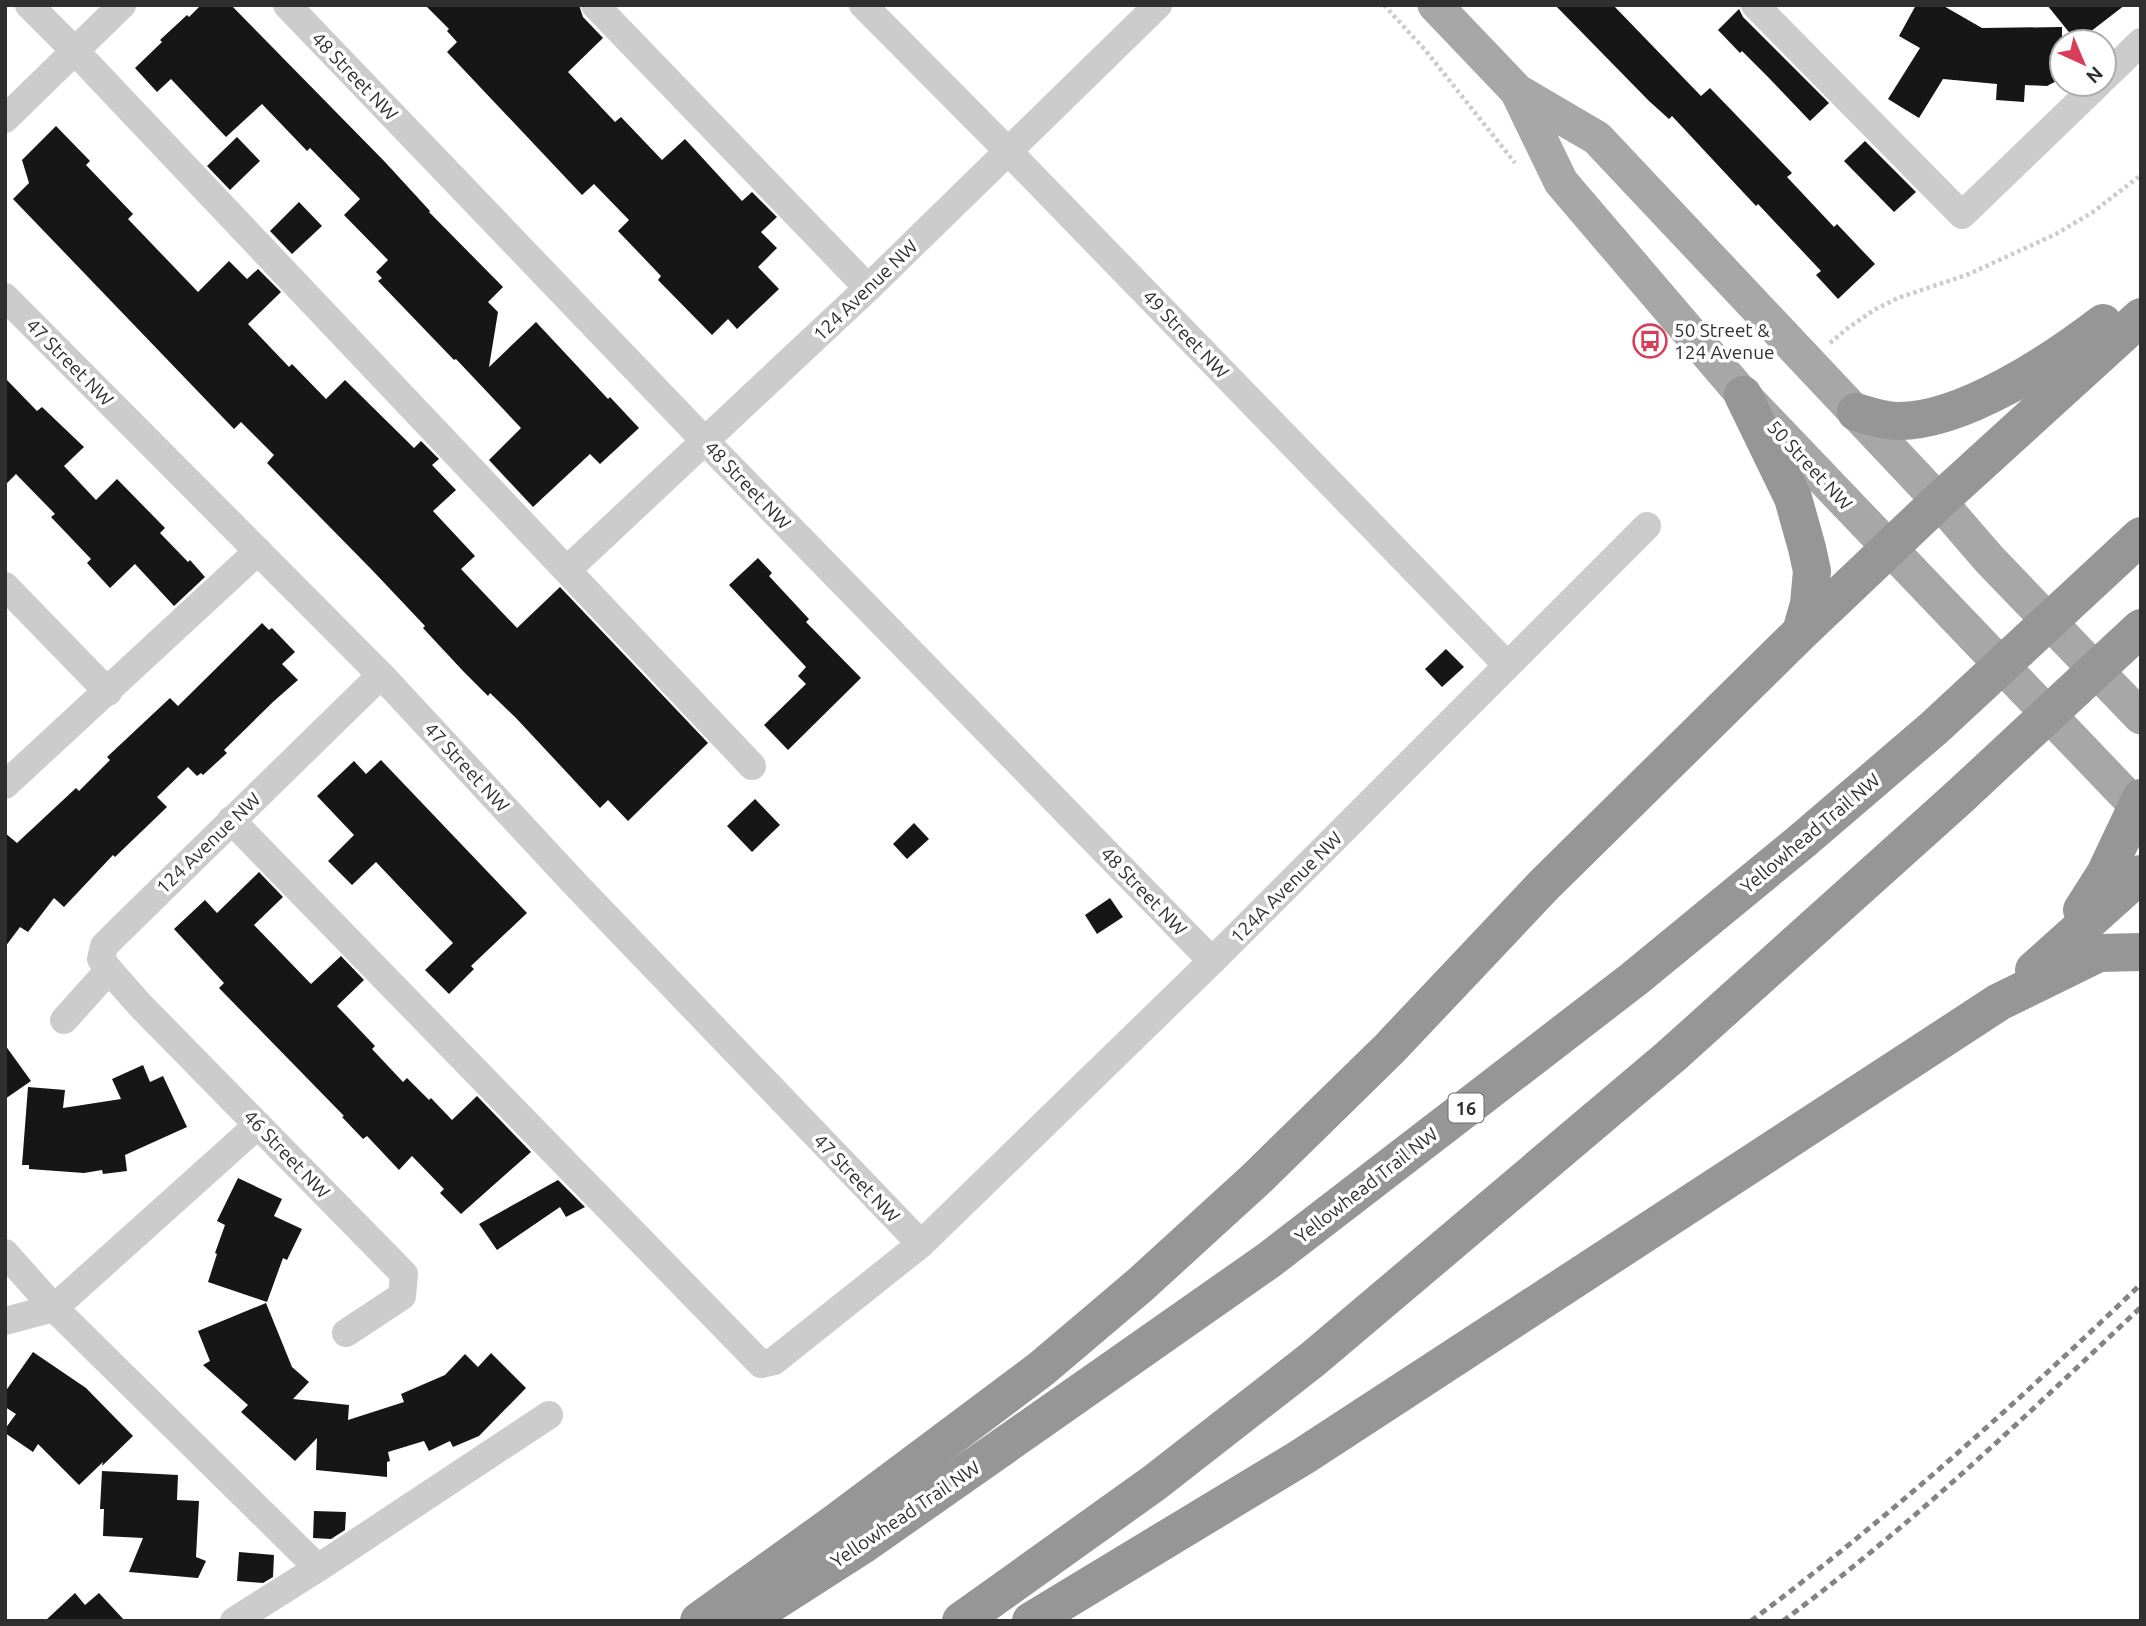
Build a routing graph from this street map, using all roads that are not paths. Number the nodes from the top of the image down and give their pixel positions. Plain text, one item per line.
1 (29, 5) edge
2 (122, 5) edge
3 (287, 5) edge
4 (594, 5) edge
5 (863, 5) edge
6 (1158, 5) edge
7 (1435, 5) edge
8 (1755, 5) edge
9 (2141, 43) edge
10 (75, 51) junction
11 (2118, 65) edge
12 (1517, 92) junction
13 (2083, 98) edge
14 (5, 118) edge
15 (1007, 150) junction
16 (868, 288) junction
17 (2141, 295) edge
18 (5, 298) edge
19 (2141, 317) edge
20 (1743, 395) junction
21 (1856, 412) junction
22 (705, 441) junction
23 (1939, 501) junction
24 (1647, 526) dead end
25 (2141, 536) edge
26 (1889, 547) junction
27 (258, 551) junction
28 (567, 570) junction
29 (5, 586) edge
30 (2141, 628) edge
31 (1801, 632) junction
32 (1507, 665) junction
33 (382, 675) junction
34 (108, 692) junction
35 (2141, 717) edge
36 (752, 766) dead end
37 (5, 785) edge
38 (2133, 799) edge
39 (231, 820) junction
40 (2141, 874) edge
41 (2056, 950) junction
42 (2141, 951) edge
43 (1212, 961) junction
44 (109, 970) junction
45 (1999, 1002) junction
46 (64, 1020) dead end
47 (258, 1125) junction
48 (921, 1244) junction
49 (5, 1253) edge
50 (54, 1308) junction
51 (5, 1321) edge
52 (346, 1334) dead end
53 (549, 1415) dead end
54 (318, 1568) junction
55 (234, 1621) edge
56 (699, 1621) edge
57 (744, 1621) edge
58 (961, 1621) edge
59 (1031, 1621) edge

1 - 10 street
2 - 10 street
3 - 22 street, 48 Street NW
4 - 16 street
5 - 15 street, 49 Street NW
6 - 15 street, 124 Avenue NW
7 - 12 main road, 50 Street NW
8 - 13 street
9 - 11 street
10 - 14 street
10 - 28 street
12 - 20 main road, 50 Street NW
12 - 21 main road, 50 Street NW
15 - 16 street, 124 Avenue NW
15 - 32 street, 49 Street NW
16 - 22 street, 124 Avenue NW
17 - 21 highway
18 - 27 street, 47 Street NW
19 - 23 highway
20 - 26 main road, 50 Street NW
20 - 31 highway
21 - 23 main road, 50 Street NW
22 - 28 street, 124 Avenue NW
22 - 43 street, 48 Street NW
23 - 26 highway
23 - 35 main road, 50 Street NW
24 - 32 street, 124A Avenue NW
25 - 57 highway, Yellowhead Trail NW / 16
26 - 31 highway
26 - 38 main road, 50 Street NW
27 - 33 street, 47 Street NW
27 - 34 street
28 - 36 street
29 - 34 street
30 - 58 highway
31 - 56 highway
32 - 43 street, 124A Avenue NW
33 - 39 street, 124 Avenue NW
33 - 48 street, 47 Street NW
34 - 37 street
38 - 41 highway
39 - 44 street, 124 Avenue NW
39 - 48 street, 124A Avenue NW
40 - 41 highway
41 - 45 highway
42 - 45 highway
43 - 48 street, 124A Avenue NW
44 - 46 street
44 - 47 street, 46 Street NW
45 - 59 highway
47 - 50 street
47 - 52 street, 46 Street NW
49 - 50 street
50 - 51 street
50 - 54 street
53 - 54 street
54 - 55 street

